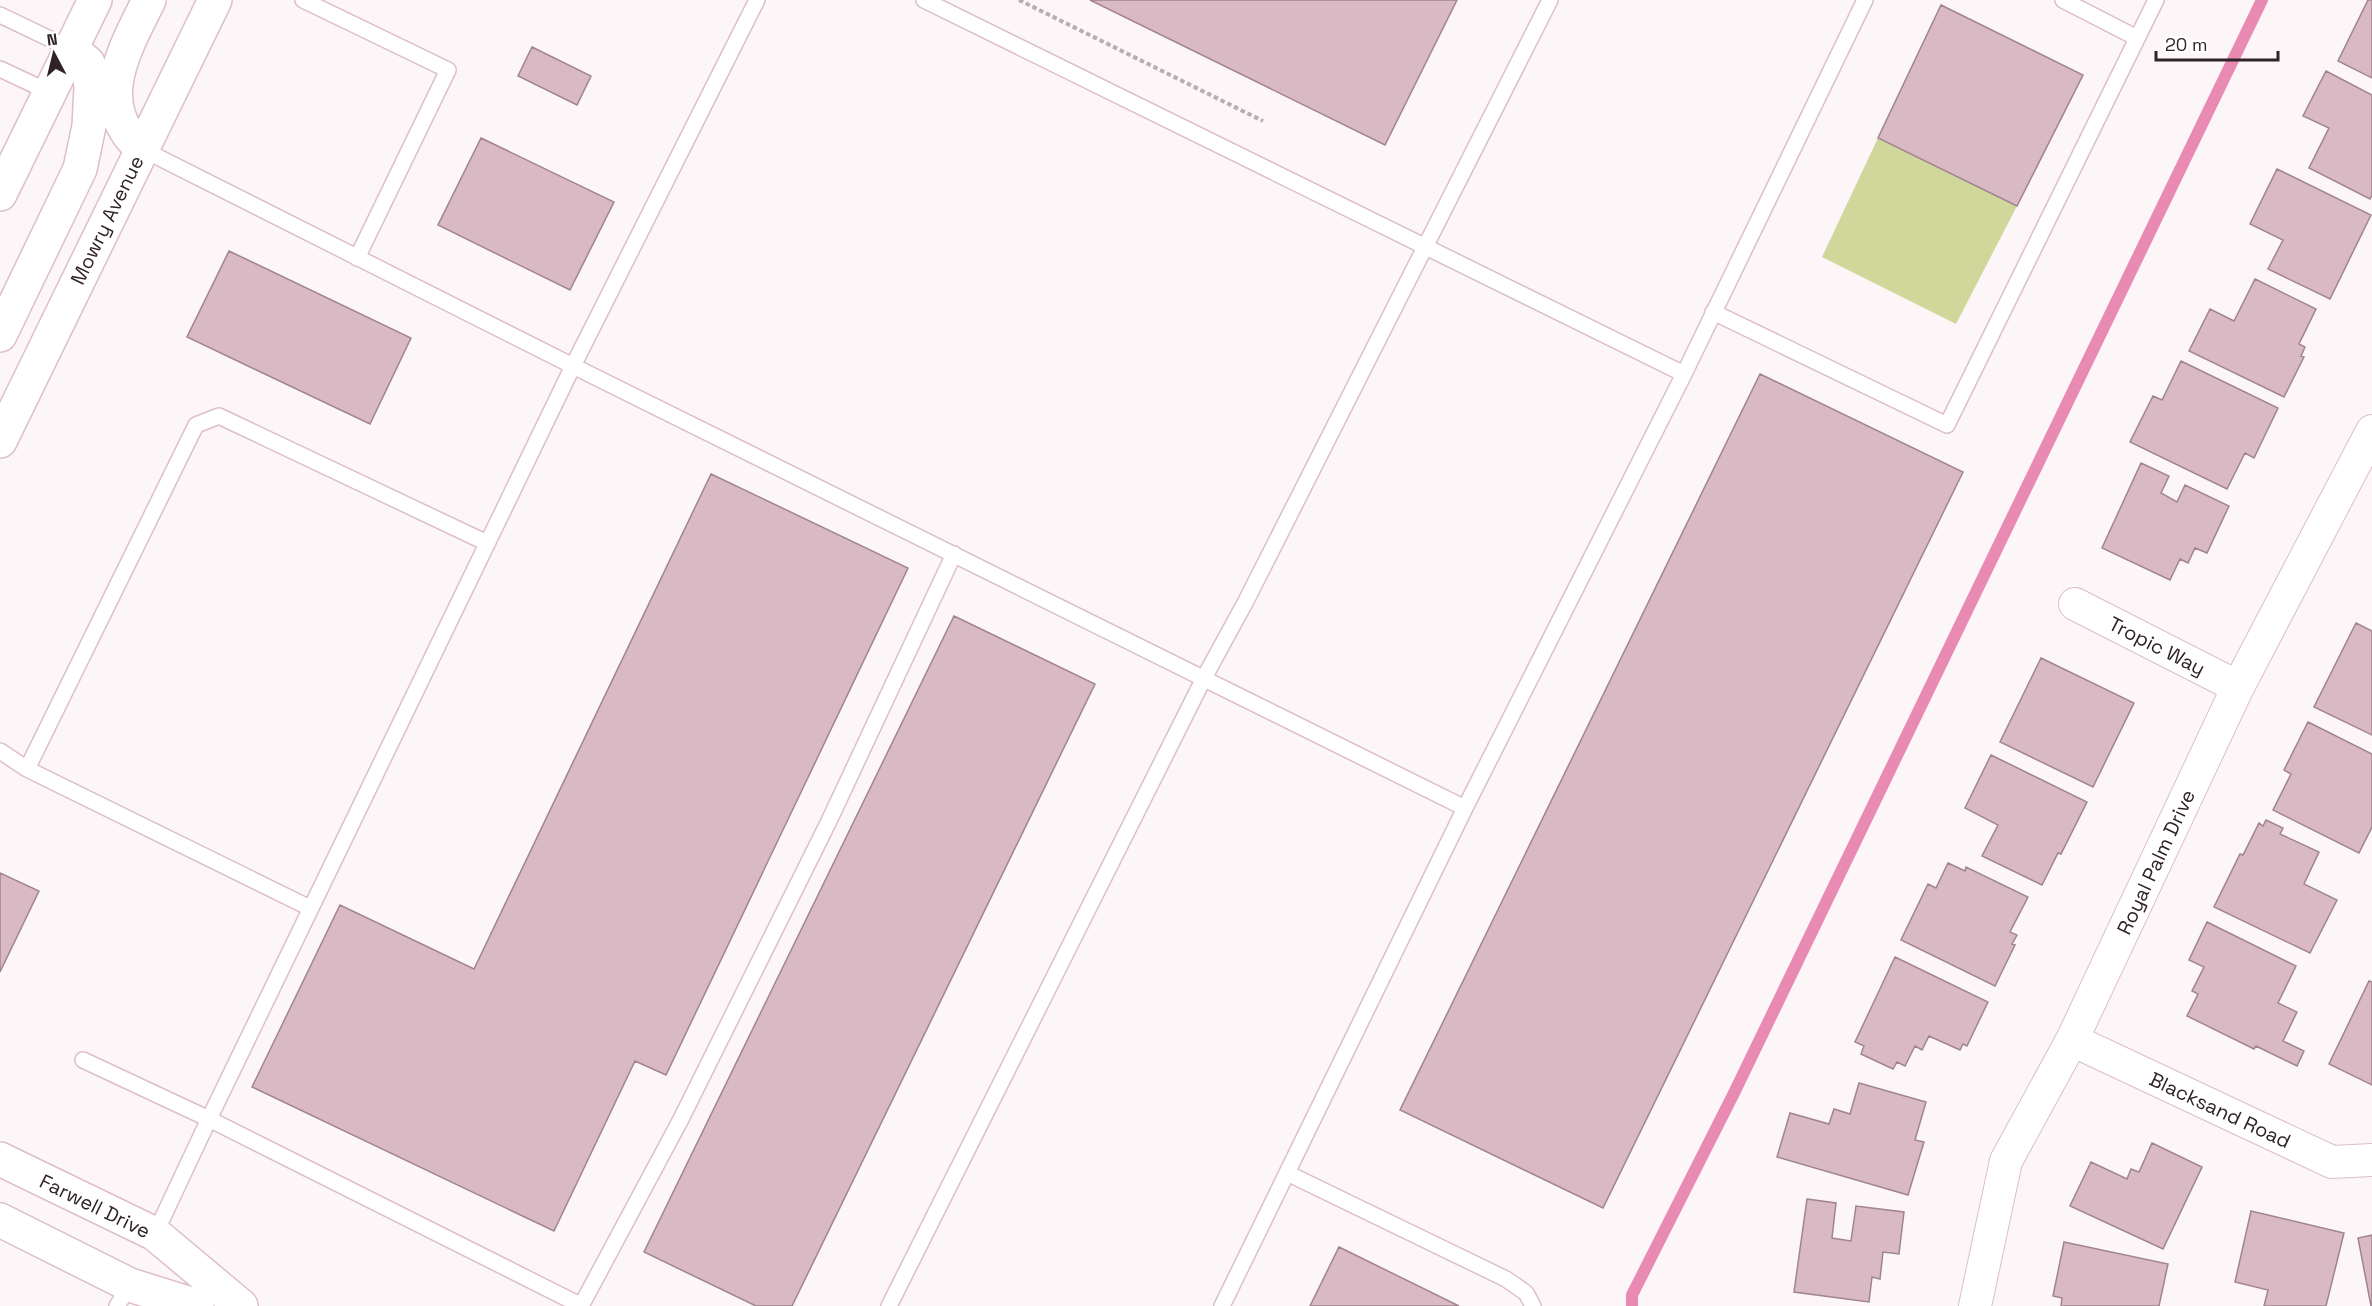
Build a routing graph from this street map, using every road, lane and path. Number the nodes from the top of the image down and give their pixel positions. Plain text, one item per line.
1 (95, 0) edge
2 (149, 0) edge
3 (215, 0) edge
4 (303, 0) edge
5 (757, 0) edge
6 (924, 0) edge
7 (1019, 0) edge
8 (1550, 0) edge
9 (1865, 0) edge
10 (2062, 0) edge
11 (2156, 0) edge
12 (0, 15) edge
13 (2137, 38) junction
14 (71, 49) junction
15 (0, 69) edge
16 (49, 92) junction
17 (1263, 121) dead end
18 (142, 149) junction
19 (0, 194) edge
20 (1426, 247) junction
21 (357, 258) junction
22 (1713, 312) junction
23 (0, 335) edge
24 (573, 366) junction
25 (1684, 374) junction
26 (2372, 431) edge
27 (0, 441) edge
28 (487, 543) junction
29 (954, 554) junction
30 (2075, 604) dead end
31 (1204, 678) junction
32 (2238, 687) junction
33 (0, 751) edge
34 (27, 769) junction
35 (1465, 807) junction
36 (310, 908) junction
37 (2072, 1040) junction
38 (83, 1060) dead end
39 (209, 1119) junction
40 (0, 1159) edge
41 (2372, 1160) edge
42 (1287, 1173) junction
43 (0, 1220) edge
44 (155, 1234) junction
45 (123, 1296) edge
46 (196, 1306) edge
47 (241, 1306) edge
48 (582, 1306) edge
49 (889, 1306) edge
50 (1222, 1306) edge
51 (1533, 1306) edge
52 (1976, 1306) edge

1 - 14 main road
2 - 18 main road
3 - 18 main road, Mowry Avenue
4 - 21 lane
5 - 24 lane
6 - 20 lane
7 - 17 path
8 - 20 lane
9 - 22 lane
10 - 13 lane
11 - 13 lane
12 - 14 lane
13 - 22 lane
14 - 16 main road
14 - 23 main road
15 - 16 lane
16 - 19 main road
18 - 21 lane
18 - 27 main road, Mowry Avenue
20 - 25 lane
20 - 31 lane
21 - 24 lane
22 - 25 lane
24 - 28 lane
24 - 29 lane
25 - 35 lane
26 - 32 street, Royal Palm Drive
28 - 34 lane
28 - 36 lane
29 - 31 lane
29 - 48 lane
30 - 32 street, Tropic Way
31 - 35 lane
31 - 49 lane
32 - 37 street, Royal Palm Drive
33 - 34 lane
34 - 36 lane
35 - 42 lane
36 - 39 lane
37 - 41 street, Blacksand Road
37 - 52 street, Royal Palm Drive
38 - 39 lane
39 - 44 lane
39 - 48 lane
40 - 44 main road, Farwell Drive
42 - 50 lane
42 - 51 lane
43 - 45 main road
44 - 47 main road, Farwell Drive
45 - 46 main road

